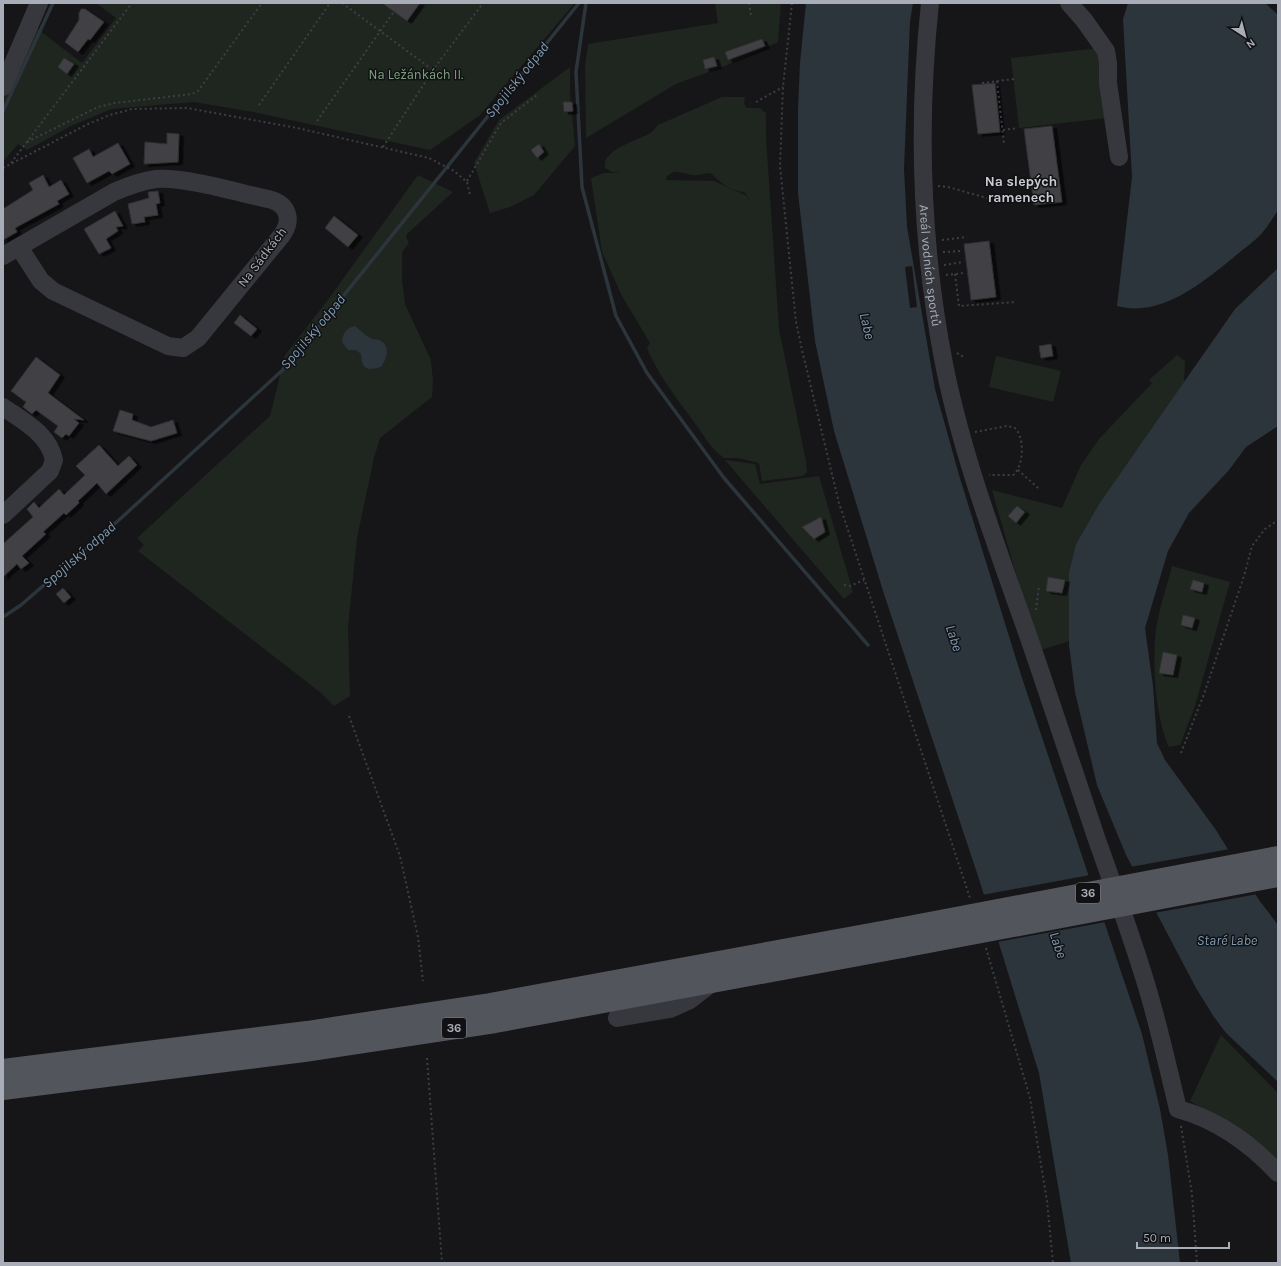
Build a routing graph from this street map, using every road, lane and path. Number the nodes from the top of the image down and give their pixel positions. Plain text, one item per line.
1 (39, 3) edge
2 (132, 3) edge
3 (262, 3) edge
4 (330, 3) edge
5 (342, 3) edge
6 (400, 3) edge
7 (483, 3) edge
8 (748, 3) edge
9 (792, 3) edge
10 (930, 3) edge
11 (1069, 3) edge
12 (751, 16) dead end
13 (380, 31) junction
14 (433, 70) junction
15 (1014, 79) dead end
16 (997, 81) junction
17 (982, 83) dead end
18 (3, 87) edge
19 (783, 87) junction
20 (537, 95) dead end
21 (756, 102) dead end
22 (259, 105) dead end
23 (317, 121) dead end
24 (1018, 128) dead end
25 (1003, 130) junction
26 (27, 142) junction
27 (1004, 144) dead end
28 (383, 147) junction
29 (1119, 157) dead end
30 (10, 164) junction
31 (3, 168) edge
32 (467, 182) junction
33 (922, 185) junction
34 (470, 195) dead end
35 (987, 198) dead end
36 (967, 237) dead end
37 (19, 247) junction
38 (962, 251) dead end
39 (3, 256) edge
40 (928, 260) junction
41 (963, 262) dead end
42 (964, 273) dead end
43 (955, 274) junction
44 (1016, 302) dead end
45 (3, 407) edge
46 (962, 435) junction
47 (1018, 470) junction
48 (974, 474) junction
49 (1038, 488) dead end
50 (3, 515) edge
51 (1278, 520) edge
52 (864, 580) junction
53 (844, 585) dead end
54 (350, 716) dead end
55 (1181, 753) dead end
56 (1278, 857) edge
57 (1278, 876) edge
58 (970, 899) dead end
59 (900, 938) junction
60 (985, 945) dead end
61 (423, 981) dead end
62 (712, 983) junction
63 (617, 1018) dead end
64 (427, 1058) dead end
65 (3, 1070) edge
66 (3, 1090) edge
67 (1178, 1109) junction
68 (1278, 1173) edge
69 (442, 1263) edge
70 (1053, 1263) edge
71 (1198, 1263) edge

1 - 18 street
2 - 26 path
3 - 26 path
4 - 22 path
5 - 13 path
6 - 13 path
7 - 14 path
8 - 12 path
9 - 19 path
10 - 33 street, Areál vodních sportů
11 - 29 street
13 - 14 path
13 - 23 path
14 - 28 path
15 - 16 path
16 - 17 path
16 - 25 path
19 - 21 path
19 - 52 path
20 - 32 path
24 - 25 path
25 - 27 path
26 - 30 path
28 - 30 path
28 - 32 path
30 - 31 path
32 - 34 path
33 - 35 path
33 - 40 street, Areál vodních sportů
36 - 40 path
37 - 37 street, Na Sádkách
37 - 39 street, Na Sádkách
38 - 40 path
40 - 41 path
40 - 43 path
40 - 46 street, Areál vodních sportů
42 - 43 path
43 - 44 path
45 - 50 street
46 - 47 path
46 - 48 street, Areál vodních sportů
47 - 48 path
47 - 49 path
48 - 67 street, Areál vodních sportů
51 - 55 path
52 - 53 path
52 - 58 path
54 - 61 path
56 - 59 main road, 36, bridge
57 - 59 main road, 36, bridge
59 - 62 main road, 36
59 - 65 main road, 36
60 - 70 path
62 - 63 street
62 - 66 main road, 36
64 - 69 path
67 - 68 street
67 - 71 path

